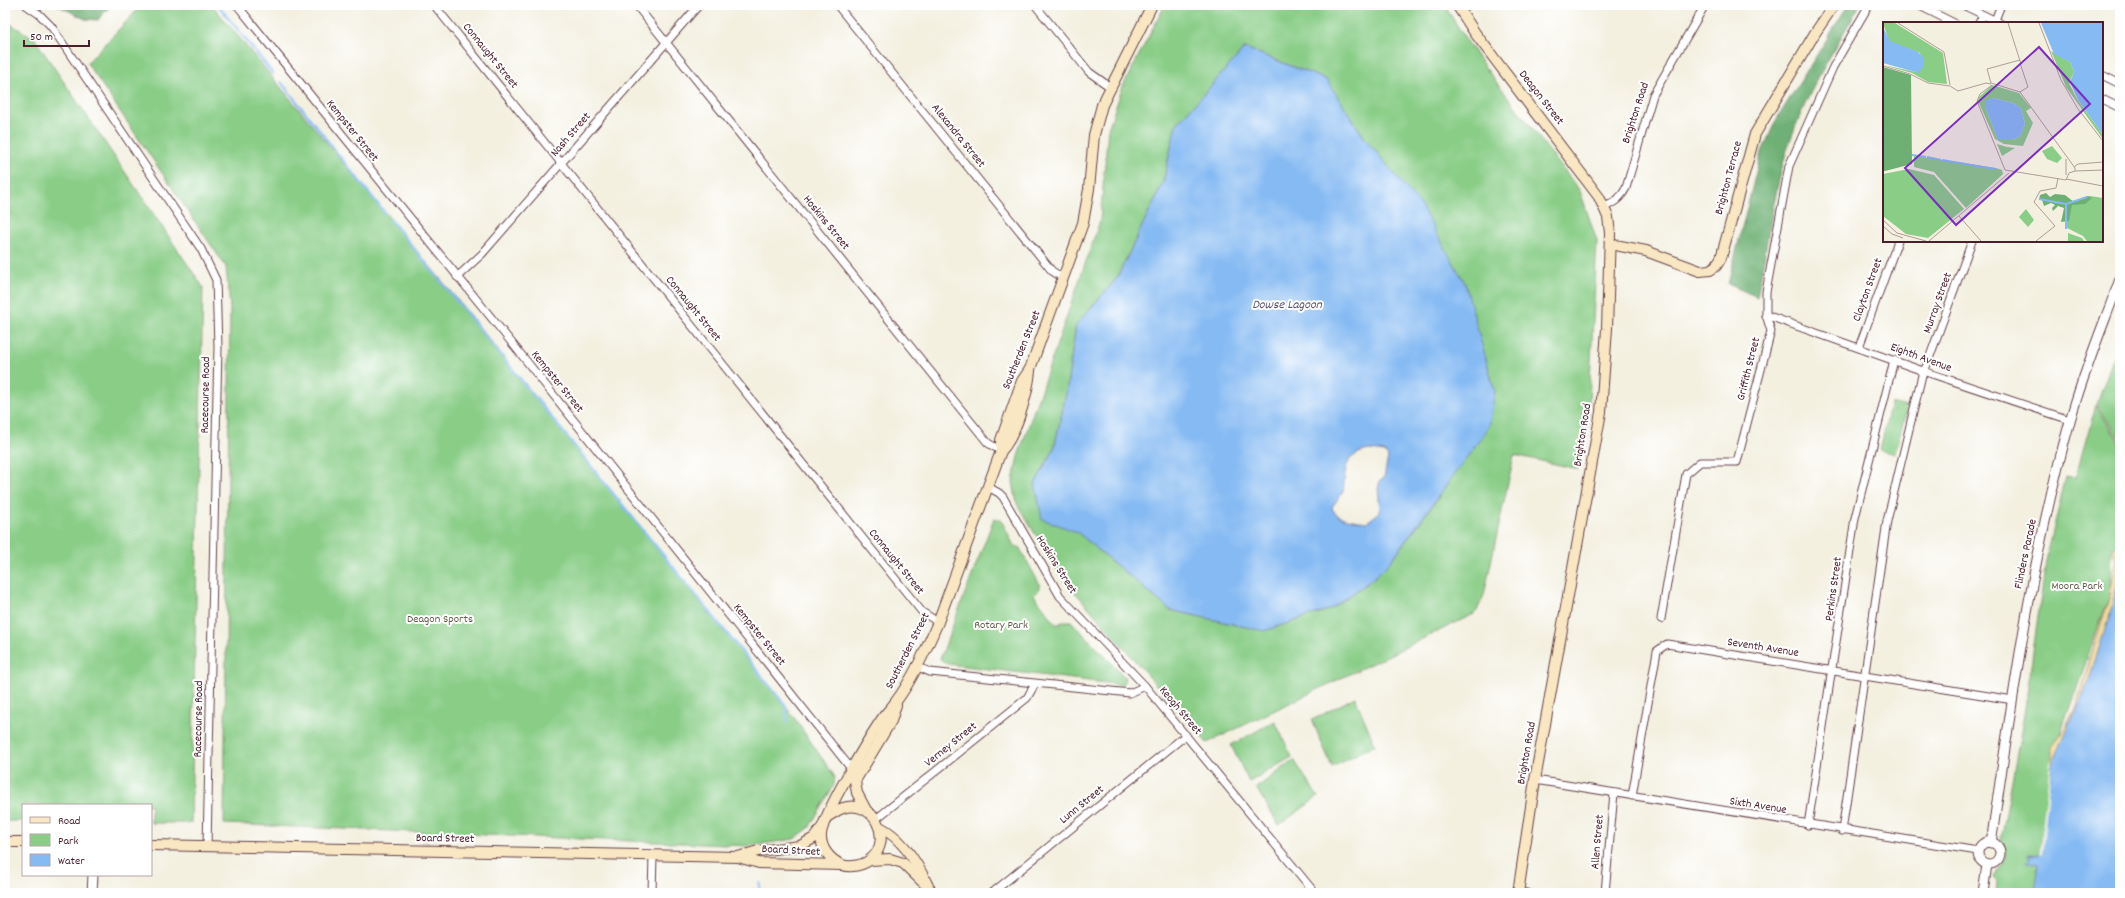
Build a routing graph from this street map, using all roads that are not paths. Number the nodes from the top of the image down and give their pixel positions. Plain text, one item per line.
1 (26, 5) edge
2 (237, 5) edge
3 (434, 5) edge
4 (636, 5) edge
5 (699, 5) edge
6 (837, 5) edge
7 (1035, 5) edge
8 (1152, 5) edge
9 (1457, 5) edge
10 (1705, 5) edge
11 (1834, 5) edge
12 (1869, 5) edge
13 (1918, 5) edge
14 (1963, 5) edge
15 (2001, 5) edge
16 (1983, 14) junction
17 (1952, 22) edge
18 (1979, 22) edge
19 (1997, 22) edge
20 (666, 42) junction
21 (2103, 76) edge
22 (2120, 84) edge
23 (1110, 87) junction
24 (2103, 100) edge
25 (2120, 108) edge
26 (561, 162) junction
27 (1605, 207) junction
28 (1898, 242) edge
29 (1972, 242) edge
30 (1610, 244) junction
31 (457, 277) junction
32 (1063, 278) junction
33 (2120, 279) edge
34 (1766, 315) junction
35 (1859, 347) junction
36 (1894, 360) junction
37 (1923, 371) junction
38 (2070, 420) junction
39 (1001, 451) junction
40 (988, 487) junction
41 (1661, 619) dead end
42 (938, 622) junction
43 (916, 666) junction
44 (1833, 670) junction
45 (1864, 675) junction
46 (1035, 684) junction
47 (1145, 686) junction
48 (2013, 700) junction
49 (1186, 735) junction
50 (854, 773) junction
51 (1535, 780) junction
52 (1614, 793) junction
53 (1632, 796) junction
54 (866, 810) junction
55 (825, 822) junction
56 (878, 823) junction
57 (1808, 825) junction
58 (1842, 831) junction
59 (5, 842) edge
60 (22, 842) edge
61 (1991, 842) junction
62 (152, 845) edge
63 (207, 846) junction
64 (1978, 852) junction
65 (653, 856) junction
66 (738, 857) junction
67 (870, 860) junction
68 (1987, 864) junction
69 (844, 865) junction
70 (93, 876) edge
71 (931, 890) edge
72 (92, 893) edge
73 (652, 893) edge
74 (992, 893) edge
75 (1315, 893) edge
76 (1518, 893) edge
77 (1528, 893) edge
78 (1605, 893) edge
79 (1983, 893) edge

1 - 63 street, Racecourse Road
2 - 31 street, Kempster Street
3 - 26 street, Connaught Street
4 - 20 street, Hoskins Street
5 - 20 street, Nash Street
6 - 32 street, Alexandra Street
7 - 23 street
8 - 23 main road, Southerden Street
9 - 27 main road, Deagon Street
10 - 27 street, Brighton Road
11 - 30 main road, Brighton Terrace
12 - 34 street, Griffith Street
13 - 17 street
14 - 16 street
15 - 19 street
16 - 18 street
16 - 19 street
20 - 26 street, Nash Street
20 - 39 street, Hoskins Street
21 - 22 street
23 - 32 main road, Southerden Street
24 - 25 street
26 - 31 street, Nash Street
26 - 42 street, Connaught Street
27 - 30 main road, Brighton Road
28 - 35 street, Clayton Street
29 - 37 street, Murray Street
30 - 51 main road, Brighton Road
31 - 50 street, Kempster Street
32 - 39 main road, Southerden Street
33 - 38 street, Flinders Parade
34 - 35 street, Eighth Avenue
34 - 41 street, Griffith Street
35 - 36 street, Eighth Avenue
36 - 37 street, Eighth Avenue
36 - 44 street, Perkins Street
37 - 38 street, Eighth Avenue
37 - 45 street
38 - 48 street, Flinders Parade
39 - 40 main road, Southerden Street
40 - 42 main road, Southerden Street
40 - 47 street, Hoskins Street
42 - 43 main road, Southerden Street
43 - 46 street, Keogh Street
43 - 50 main road, Southerden Street
44 - 45 street, Seventh Avenue
44 - 53 street, Seventh Avenue
44 - 57 street, Perkins Street
45 - 48 street, Seventh Avenue
45 - 58 street
46 - 47 street, Keogh Street
46 - 56 street, Verney Street
47 - 49 street, Keogh Street
48 - 61 street, Flinders Parade
49 - 74 street, Lunn Street
49 - 75 street, Keogh Street
50 - 54 main road
50 - 55 main road, Southerden Street
51 - 52 street, Sixth Avenue
51 - 76 main road, Brighton Road
52 - 53 street, Sixth Avenue
52 - 78 street, Allen Street
53 - 57 street, Sixth Avenue
54 - 55 main road
54 - 56 main road
55 - 66 main road, Board Street
55 - 69 main road
56 - 67 main road
56 - 71 main road
57 - 58 street, Sixth Avenue
58 - 64 street, Sixth Avenue
59 - 60 main road
61 - 64 street
61 - 68 street
62 - 63 main road, Board Street
63 - 65 main road, Board Street
64 - 68 street
65 - 66 main road, Board Street
65 - 73 street
66 - 69 main road, Board Street
67 - 69 main road
67 - 71 main road
68 - 79 street
70 - 72 street
76 - 77 street

